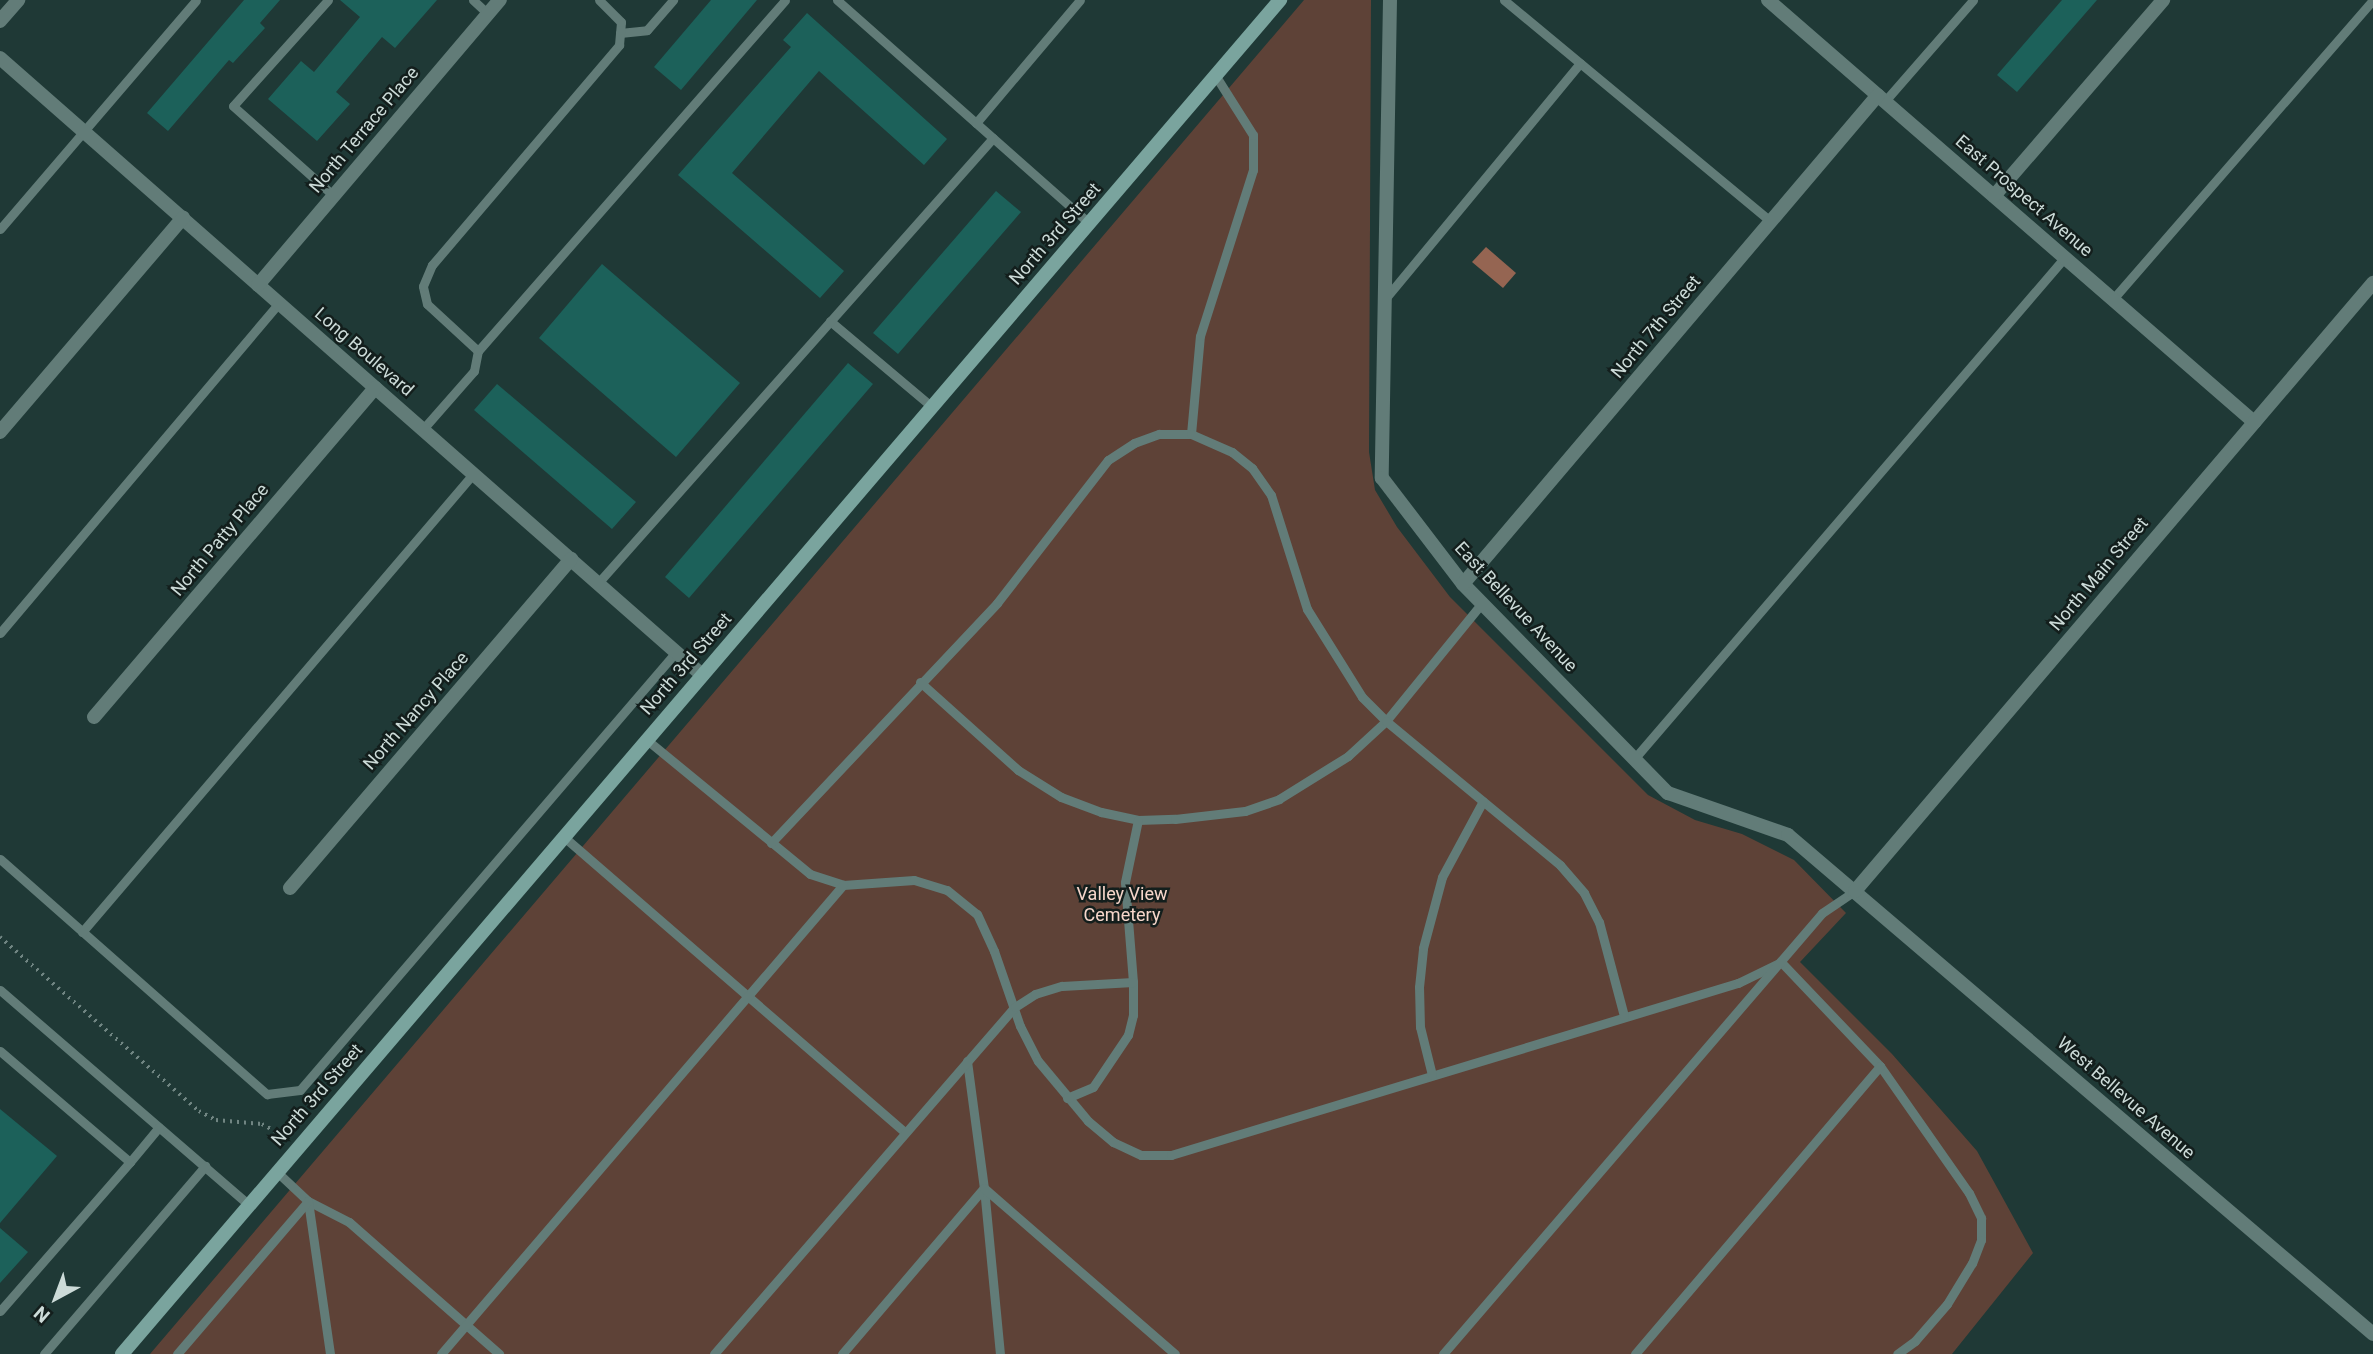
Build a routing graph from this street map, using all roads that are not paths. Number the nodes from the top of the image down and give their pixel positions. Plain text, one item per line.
1 (18, 0) edge
2 (196, 0) edge
3 (328, 0) edge
4 (473, 0) edge
5 (500, 0) edge
6 (599, 0) edge
7 (673, 0) edge
8 (785, 0) edge
9 (837, 0) edge
10 (1080, 0) edge
11 (1280, 0) edge
12 (1390, 0) edge
13 (1504, 0) edge
14 (1768, 0) edge
15 (1973, 0) edge
16 (2163, 0) edge
17 (2372, 0) edge
18 (488, 14) junction
19 (0, 21) edge
20 (620, 33) junction
21 (0, 58) edge
22 (1580, 63) junction
23 (1216, 75) junction
24 (1881, 98) junction
25 (976, 123) junction
26 (84, 131) junction
27 (993, 138) junction
28 (334, 196) junction
29 (1994, 196) junction
30 (183, 218) junction
31 (1770, 221) junction
32 (1089, 223) junction
33 (0, 229) edge
34 (2064, 257) junction
35 (2373, 283) edge
36 (258, 285) junction
37 (2113, 299) junction
38 (1385, 300) junction
39 (279, 303) junction
40 (830, 321) junction
41 (478, 351) junction
42 (375, 387) junction
43 (932, 407) junction
44 (2254, 422) junction
45 (423, 429) junction
46 (0, 432) edge
47 (1191, 434) junction
48 (473, 474) junction
49 (571, 559) junction
50 (598, 583) junction
51 (1463, 584) junction
52 (1482, 603) junction
53 (0, 633) edge
54 (677, 652) junction
55 (702, 675) junction
56 (920, 682) junction
57 (94, 717) dead end
58 (1385, 721) junction
59 (647, 740) junction
60 (1634, 759) junction
61 (1483, 801) junction
62 (1138, 820) junction
63 (564, 837) junction
64 (771, 843) junction
65 (0, 859) edge
66 (843, 885) junction
67 (290, 888) dead end
68 (1855, 891) junction
69 (82, 932) junction
70 (1781, 962) junction
71 (1133, 982) junction
72 (0, 990) edge
73 (748, 994) junction
74 (1015, 1007) junction
75 (1624, 1016) junction
76 (0, 1051) edge
77 (967, 1061) junction
78 (1880, 1066) junction
79 (1432, 1075) junction
80 (1067, 1098) junction
81 (159, 1127) junction
82 (905, 1132) junction
83 (130, 1162) junction
84 (205, 1166) junction
85 (277, 1172) junction
86 (984, 1188) junction
87 (308, 1201) junction
88 (249, 1205) junction
89 (0, 1311) edge
90 (465, 1325) junction
91 (2373, 1334) edge
92 (44, 1354) edge
93 (122, 1354) edge
94 (177, 1354) edge
95 (330, 1354) edge
96 (441, 1354) edge
97 (499, 1354) edge
98 (714, 1354) edge
99 (842, 1354) edge
100 (1000, 1354) edge
101 (1175, 1354) edge
102 (1443, 1354) edge
103 (1635, 1354) edge
104 (1897, 1354) edge

1 - 19 street
2 - 26 lane
3 - 28 lane
4 - 18 lane
5 - 18 street, North Terrace Place
6 - 20 lane
7 - 20 lane
8 - 41 lane
9 - 25 lane
10 - 25 lane
11 - 23 main road, North 3rd Street
12 - 38 street, East Bellevue Avenue
13 - 22 lane
14 - 24 street, East Prospect Avenue
15 - 24 lane
16 - 29 street
17 - 37 lane
18 - 28 street, North Terrace Place
20 - 41 lane
21 - 26 street, Long Boulevard
22 - 31 lane
22 - 38 lane
23 - 32 main road, North 3rd Street
23 - 47 lane
24 - 29 street, East Prospect Avenue
24 - 31 street, North 7th Street
25 - 27 lane
26 - 30 street, Long Boulevard
26 - 33 lane
27 - 32 lane
27 - 40 lane
28 - 36 street, North Terrace Place
29 - 34 street, East Prospect Avenue
30 - 36 street, Long Boulevard
30 - 46 street
31 - 51 street, North 7th Street
32 - 43 main road, North 3rd Street
34 - 37 street, East Prospect Avenue
34 - 60 lane
35 - 44 street, North Main Street
36 - 39 street, Long Boulevard
37 - 44 street, East Prospect Avenue
38 - 51 street, East Bellevue Avenue
39 - 42 street, Long Boulevard
39 - 53 lane
40 - 43 lane
40 - 50 lane
41 - 45 lane
42 - 45 street, Long Boulevard
42 - 57 street, North Patty Place
43 - 55 main road, North 3rd Street
44 - 68 street, North Main Street
45 - 48 street, Long Boulevard
47 - 56 lane
47 - 58 lane
48 - 49 street, Long Boulevard
48 - 69 lane
49 - 50 street, Long Boulevard
49 - 67 street, North Nancy Place
50 - 54 street, Long Boulevard
51 - 52 street, East Bellevue Avenue
52 - 58 lane
52 - 60 street, East Bellevue Avenue
54 - 55 street, Long Boulevard
54 - 69 lane
55 - 59 main road, North 3rd Street
56 - 62 lane
56 - 64 lane
58 - 61 lane
58 - 62 lane
59 - 63 main road, North 3rd Street
59 - 64 lane
60 - 68 street, East Bellevue Avenue
61 - 75 lane
61 - 79 lane
62 - 71 lane
63 - 73 lane
63 - 85 main road, North 3rd Street
64 - 66 lane
65 - 69 lane
66 - 73 lane
66 - 74 lane
68 - 70 lane
68 - 91 street, West Bellevue Avenue
70 - 75 lane
70 - 78 lane
70 - 102 lane
71 - 74 lane
71 - 80 lane
72 - 81 lane
73 - 82 lane
73 - 90 lane
74 - 77 lane
74 - 80 lane
75 - 79 lane
76 - 83 lane
77 - 82 lane
77 - 86 lane
78 - 103 lane
78 - 104 lane
79 - 80 lane
81 - 83 lane
81 - 84 lane
82 - 98 lane
83 - 89 lane
84 - 88 lane
84 - 92 lane
85 - 87 lane
85 - 88 main road, North 3rd Street
86 - 99 lane
86 - 100 lane
86 - 101 lane
87 - 90 lane
87 - 94 lane
87 - 95 lane
88 - 93 main road, North 3rd Street
90 - 96 lane
90 - 97 lane

